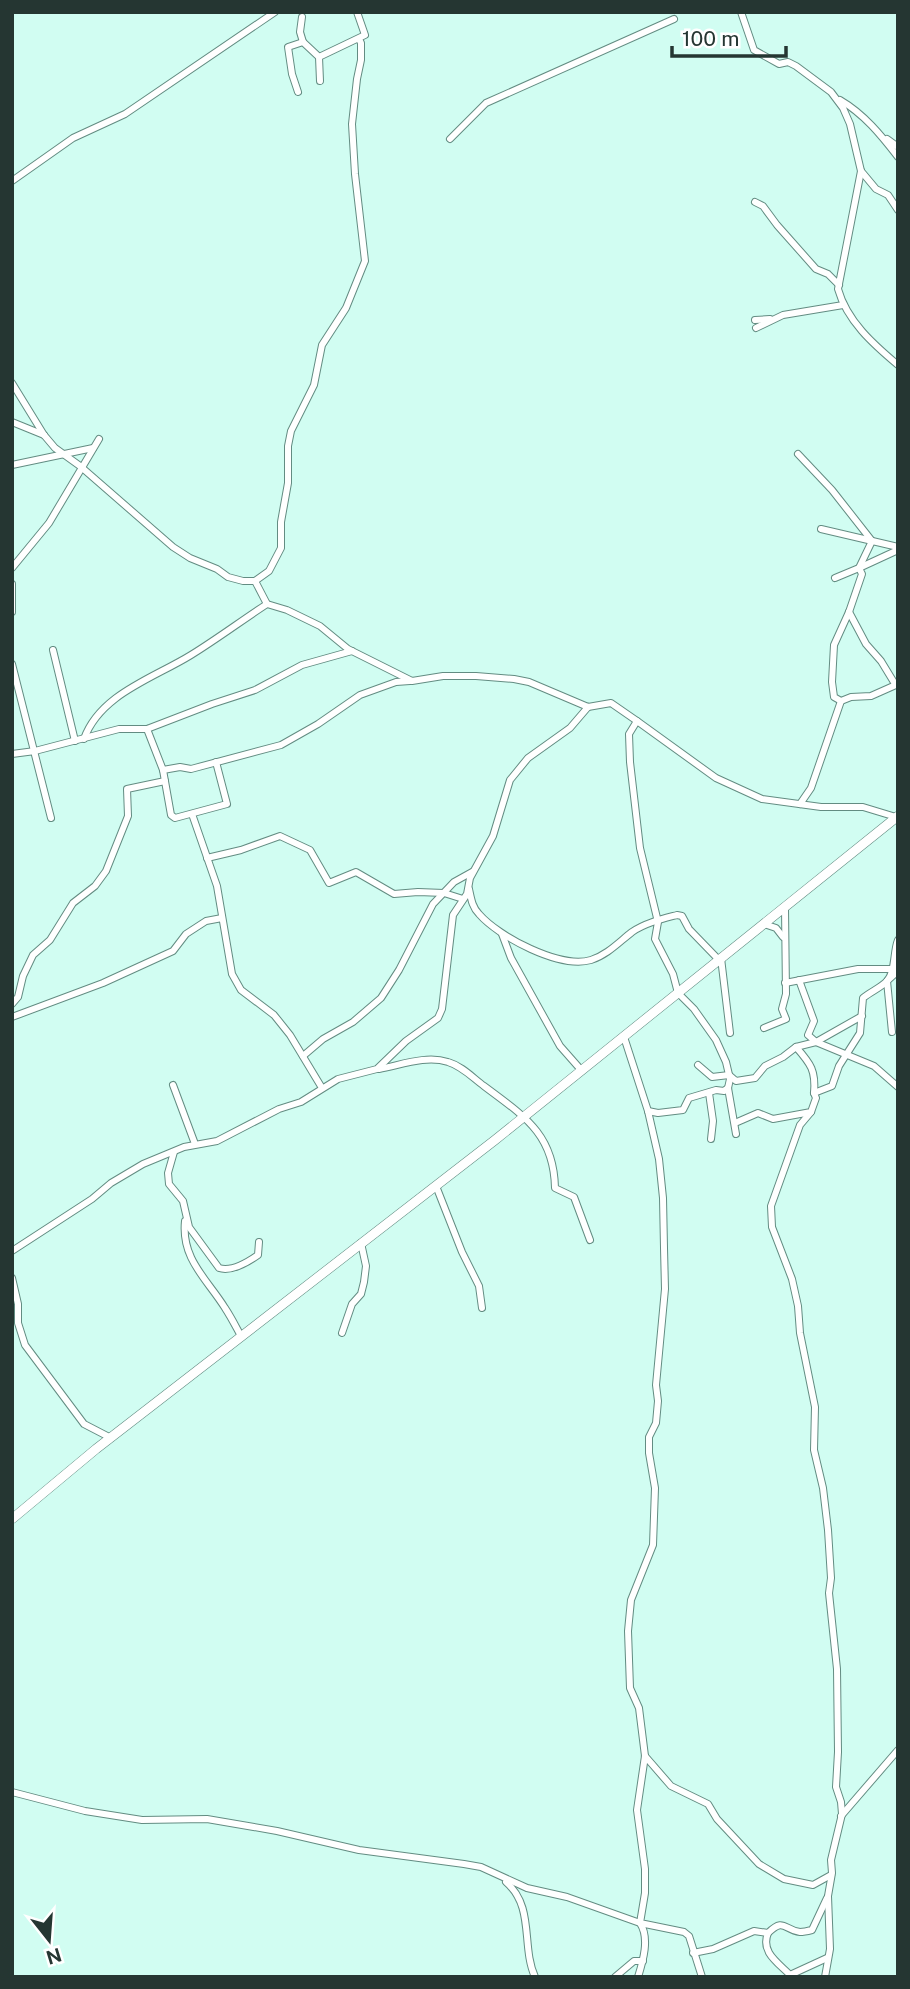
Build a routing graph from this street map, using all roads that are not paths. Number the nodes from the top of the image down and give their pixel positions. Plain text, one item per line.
1 (275, 12) edge
2 (358, 12) edge
3 (741, 12) edge
4 (302, 17) dead end
5 (674, 19) dead end
6 (359, 39) junction
7 (303, 42) junction
8 (318, 57) junction
9 (320, 81) dead end
10 (298, 92) dead end
11 (836, 97) junction
12 (877, 131) junction
13 (450, 139) dead end
14 (898, 147) edge
15 (898, 157) edge
16 (860, 171) junction
17 (12, 181) edge
18 (755, 202) dead end
19 (898, 210) edge
20 (839, 285) junction
21 (843, 305) junction
22 (775, 319) junction
23 (755, 320) dead end
24 (756, 328) dead end
25 (898, 364) edge
26 (12, 383) edge
27 (12, 422) edge
28 (44, 435) junction
29 (99, 439) dead end
30 (93, 448) junction
31 (64, 454) junction
32 (799, 454) dead end
33 (12, 465) edge
34 (82, 468) junction
35 (821, 529) dead end
36 (872, 541) junction
37 (898, 549) edge
38 (12, 568) edge
39 (859, 568) junction
40 (835, 578) dead end
41 (255, 581) junction
42 (12, 584) edge
43 (267, 604) junction
44 (12, 612) edge
45 (849, 612) junction
46 (53, 650) dead end
47 (352, 651) junction
48 (12, 664) edge
49 (412, 681) junction
50 (897, 684) edge
51 (841, 701) junction
52 (588, 707) junction
53 (637, 721) junction
54 (147, 729) junction
55 (84, 739) junction
56 (75, 741) junction
57 (35, 751) junction
58 (12, 754) edge
59 (216, 762) junction
60 (163, 770) junction
61 (164, 781) junction
62 (800, 804) junction
63 (192, 814) junction
64 (897, 816) edge
65 (51, 818) dead end
66 (207, 858) junction
67 (474, 871) junction
68 (469, 886) junction
69 (444, 894) junction
70 (463, 899) junction
71 (785, 908) junction
72 (222, 918) junction
73 (658, 920) junction
74 (764, 923) junction
75 (502, 932) junction
76 (784, 938) junction
77 (898, 940) edge
78 (720, 959) junction
79 (895, 970) edge
80 (799, 980) junction
81 (887, 981) junction
82 (785, 983) junction
83 (678, 993) junction
84 (12, 1004) edge
85 (862, 1016) junction
86 (12, 1017) edge
87 (764, 1028) dead end
88 (892, 1032) dead end
89 (730, 1033) dead end
90 (624, 1037) junction
91 (817, 1042) junction
92 (796, 1047) junction
93 (303, 1056) junction
94 (846, 1056) junction
95 (698, 1065) dead end
96 (377, 1069) junction
97 (582, 1071) junction
98 (729, 1075) junction
99 (173, 1085) dead end
100 (898, 1087) edge
101 (322, 1088) junction
102 (728, 1088) junction
103 (709, 1093) junction
104 (814, 1093) junction
105 (648, 1111) junction
106 (811, 1112) junction
107 (525, 1117) junction
108 (734, 1123) junction
109 (736, 1134) dead end
110 (711, 1139) dead end
111 (195, 1144) junction
112 (174, 1152) junction
113 (436, 1186) junction
114 (185, 1215) junction
115 (590, 1240) dead end
116 (259, 1242) dead end
117 (361, 1243) junction
118 (12, 1251) edge
119 (12, 1278) edge
120 (482, 1308) dead end
121 (342, 1333) dead end
122 (241, 1336) junction
123 (111, 1438) junction
124 (12, 1519) edge
125 (898, 1750) edge
126 (645, 1756) junction
127 (12, 1792) edge
128 (841, 1816) junction
129 (832, 1873) junction
130 (502, 1879) junction
131 (828, 1896) junction
132 (639, 1923) junction
133 (768, 1933) junction
134 (693, 1953) junction
135 (827, 1958) junction
136 (643, 1961) junction
137 (791, 1976) edge
138 (535, 1977) edge
139 (615, 1977) edge
140 (638, 1977) edge
141 (702, 1977) edge
142 (825, 1977) edge

1 - 17 street
2 - 6 street
3 - 11 street
4 - 7 street
5 - 13 street
6 - 8 street
6 - 41 street
7 - 8 street
7 - 10 street
8 - 9 street
11 - 12 street
11 - 16 street
12 - 14 street
12 - 15 street
16 - 19 street
16 - 20 street
18 - 20 street
20 - 21 street
21 - 22 street
21 - 25 street
22 - 23 street
22 - 24 street
26 - 28 street
27 - 28 street
28 - 31 street
29 - 30 street
30 - 31 street
30 - 34 street
31 - 33 street
31 - 34 street
32 - 36 street
34 - 38 street
34 - 41 street
35 - 36 street
36 - 37 street
36 - 39 street
37 - 39 street
39 - 40 street
39 - 45 street
41 - 43 street
42 - 44 street
43 - 47 street
43 - 55 street
45 - 50 street
45 - 51 street
46 - 56 street
47 - 49 street
47 - 54 street
48 - 57 street
49 - 52 street
49 - 59 street
50 - 51 street
51 - 62 street
52 - 53 street
52 - 67 street
53 - 62 street
53 - 73 street
54 - 55 street
54 - 60 street
55 - 56 street
56 - 57 street
57 - 58 street
57 - 65 street
59 - 60 street
59 - 63 street
60 - 61 street
61 - 63 street
61 - 84 street
62 - 64 street
63 - 66 street
64 - 71 street
66 - 69 street
66 - 72 street
67 - 68 street
67 - 69 street
68 - 70 street
68 - 75 street
69 - 70 street
69 - 93 street
70 - 96 street
71 - 74 street
71 - 76 street
72 - 86 street
72 - 93 street
73 - 75 street
73 - 78 street
73 - 83 street
74 - 76 street
74 - 78 street
75 - 97 street
76 - 82 street
77 - 79 street
78 - 83 street
78 - 89 street
79 - 80 street
79 - 81 street
80 - 82 street
80 - 91 street
81 - 85 street
81 - 88 street
82 - 87 street
83 - 90 street
83 - 98 street
85 - 91 street
85 - 94 street
90 - 97 street
90 - 105 street
91 - 92 street
91 - 94 street
92 - 98 street
92 - 104 street
93 - 101 street
94 - 100 street
94 - 104 street
95 - 98 street
96 - 101 street
96 - 107 street
97 - 107 street
98 - 102 street
99 - 111 street
101 - 111 street
102 - 103 street
102 - 108 street
103 - 105 street
103 - 110 street
104 - 106 street
105 - 126 street
106 - 108 street
106 - 128 street
107 - 113 street
107 - 115 street
108 - 109 street
111 - 112 street
112 - 114 street
112 - 118 street
113 - 117 street
113 - 120 street
114 - 116 street
114 - 122 street
117 - 121 street
117 - 122 street
119 - 123 street
122 - 123 street
123 - 124 street
125 - 128 street
126 - 129 street
126 - 132 street
127 - 130 street
128 - 129 street
129 - 131 street
130 - 132 street
130 - 138 street
131 - 133 street
131 - 135 street
132 - 134 street
132 - 136 street
133 - 134 street
133 - 137 street
134 - 141 street
135 - 137 street
135 - 142 street
136 - 139 street
136 - 140 street

